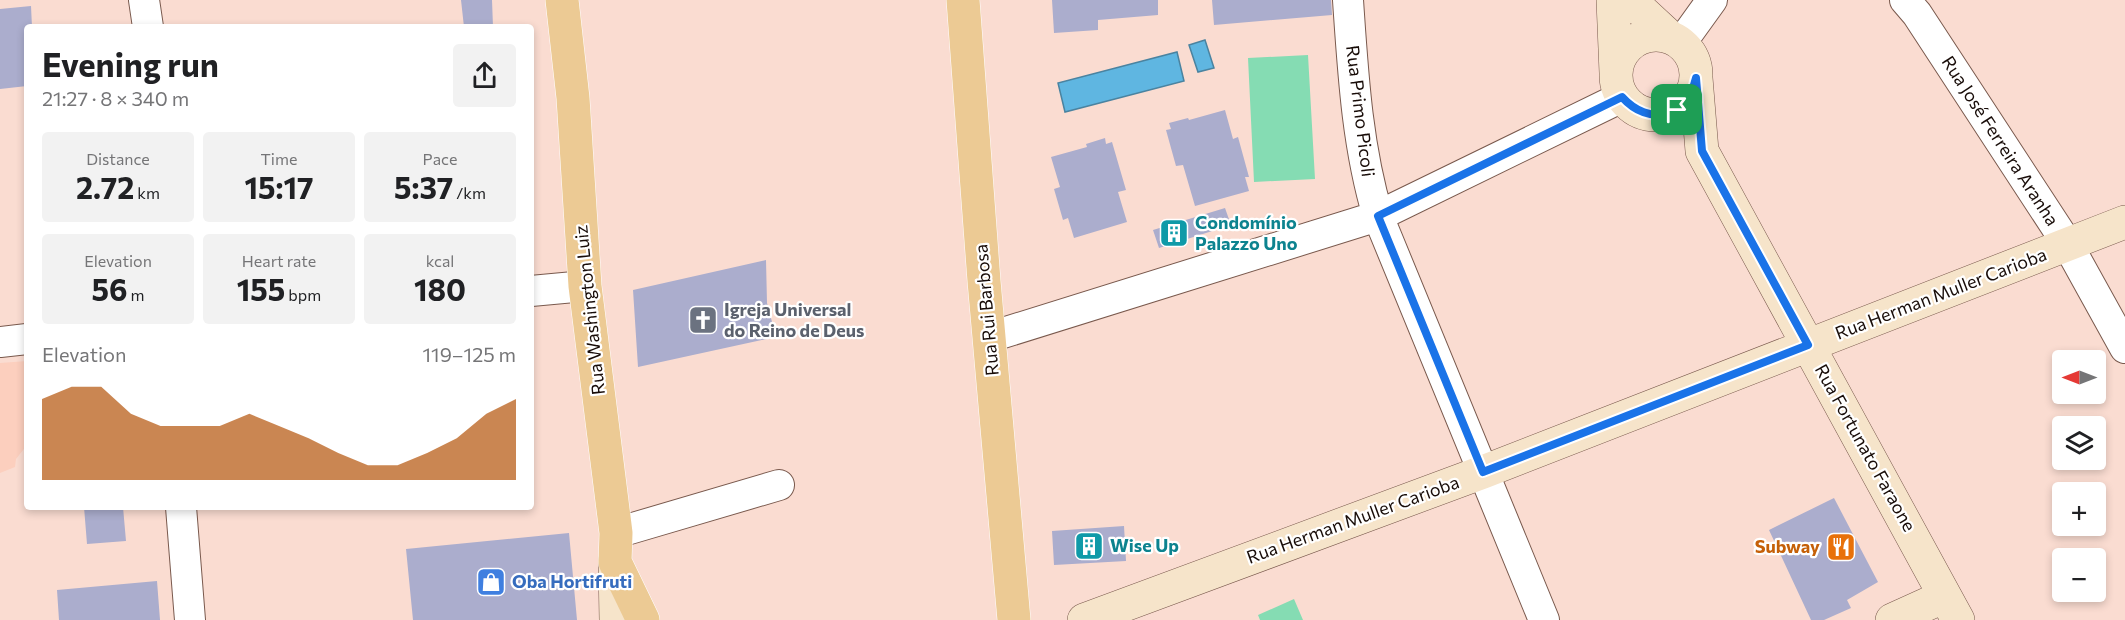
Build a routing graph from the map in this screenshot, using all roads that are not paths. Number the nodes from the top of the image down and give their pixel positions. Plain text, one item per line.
1 (144, 0) edge
2 (562, 0) edge
3 (963, 0) edge
4 (1348, 0) edge
5 (1613, 0) edge
6 (1630, 0) edge
7 (1712, 0) edge
8 (1905, 0) edge
9 (148, 24) edge
10 (1676, 40) junction
11 (1696, 78) junction
12 (1623, 92) junction
13 (1702, 151) junction
14 (1378, 216) junction
15 (2125, 222) edge
16 (2068, 245) junction
17 (585, 286) junction
18 (534, 291) edge
19 (990, 337) junction
20 (24, 339) edge
21 (0, 342) edge
22 (1808, 345) junction
23 (2125, 348) edge
24 (1483, 472) junction
25 (779, 484) dead end
26 (181, 510) edge
27 (616, 548) junction
28 (1952, 608) edge
29 (190, 620) edge
30 (616, 620) edge
31 (643, 620) edge
32 (1014, 620) edge
33 (1084, 620) edge
34 (1544, 620) edge
35 (1892, 620) edge

1 - 9 street
2 - 17 main road, Rua Washington Luiz
3 - 19 main road, Rua Rui Barbosa
4 - 14 street, Rua Primo Picoli
5 - 12 main road
6 - 10 main road
7 - 10 street
8 - 16 street, Rua José Ferreira Aranha
10 - 11 main road
10 - 12 main road
11 - 12 main road
11 - 13 main road
12 - 13 main road
12 - 14 street
13 - 22 main road, Rua Fortunato Faraone
14 - 19 street
14 - 24 street, Rua Primo Picoli
15 - 16 main road, Rua Herman Muller Carioba
16 - 22 main road, Rua Herman Muller Carioba
16 - 23 street, Rua José Ferreira Aranha
17 - 18 street
17 - 27 main road, Rua Washington Luiz
19 - 32 main road, Rua Rui Barbosa
20 - 21 street
22 - 24 main road, Rua Herman Muller Carioba
22 - 28 main road, Rua Fortunato Faraone
24 - 33 main road, Rua Herman Muller Carioba
24 - 34 street, Rua Primo Picoli
25 - 27 street
26 - 29 street
27 - 30 main road, Rua Washington Luiz
27 - 31 main road
28 - 35 main road

